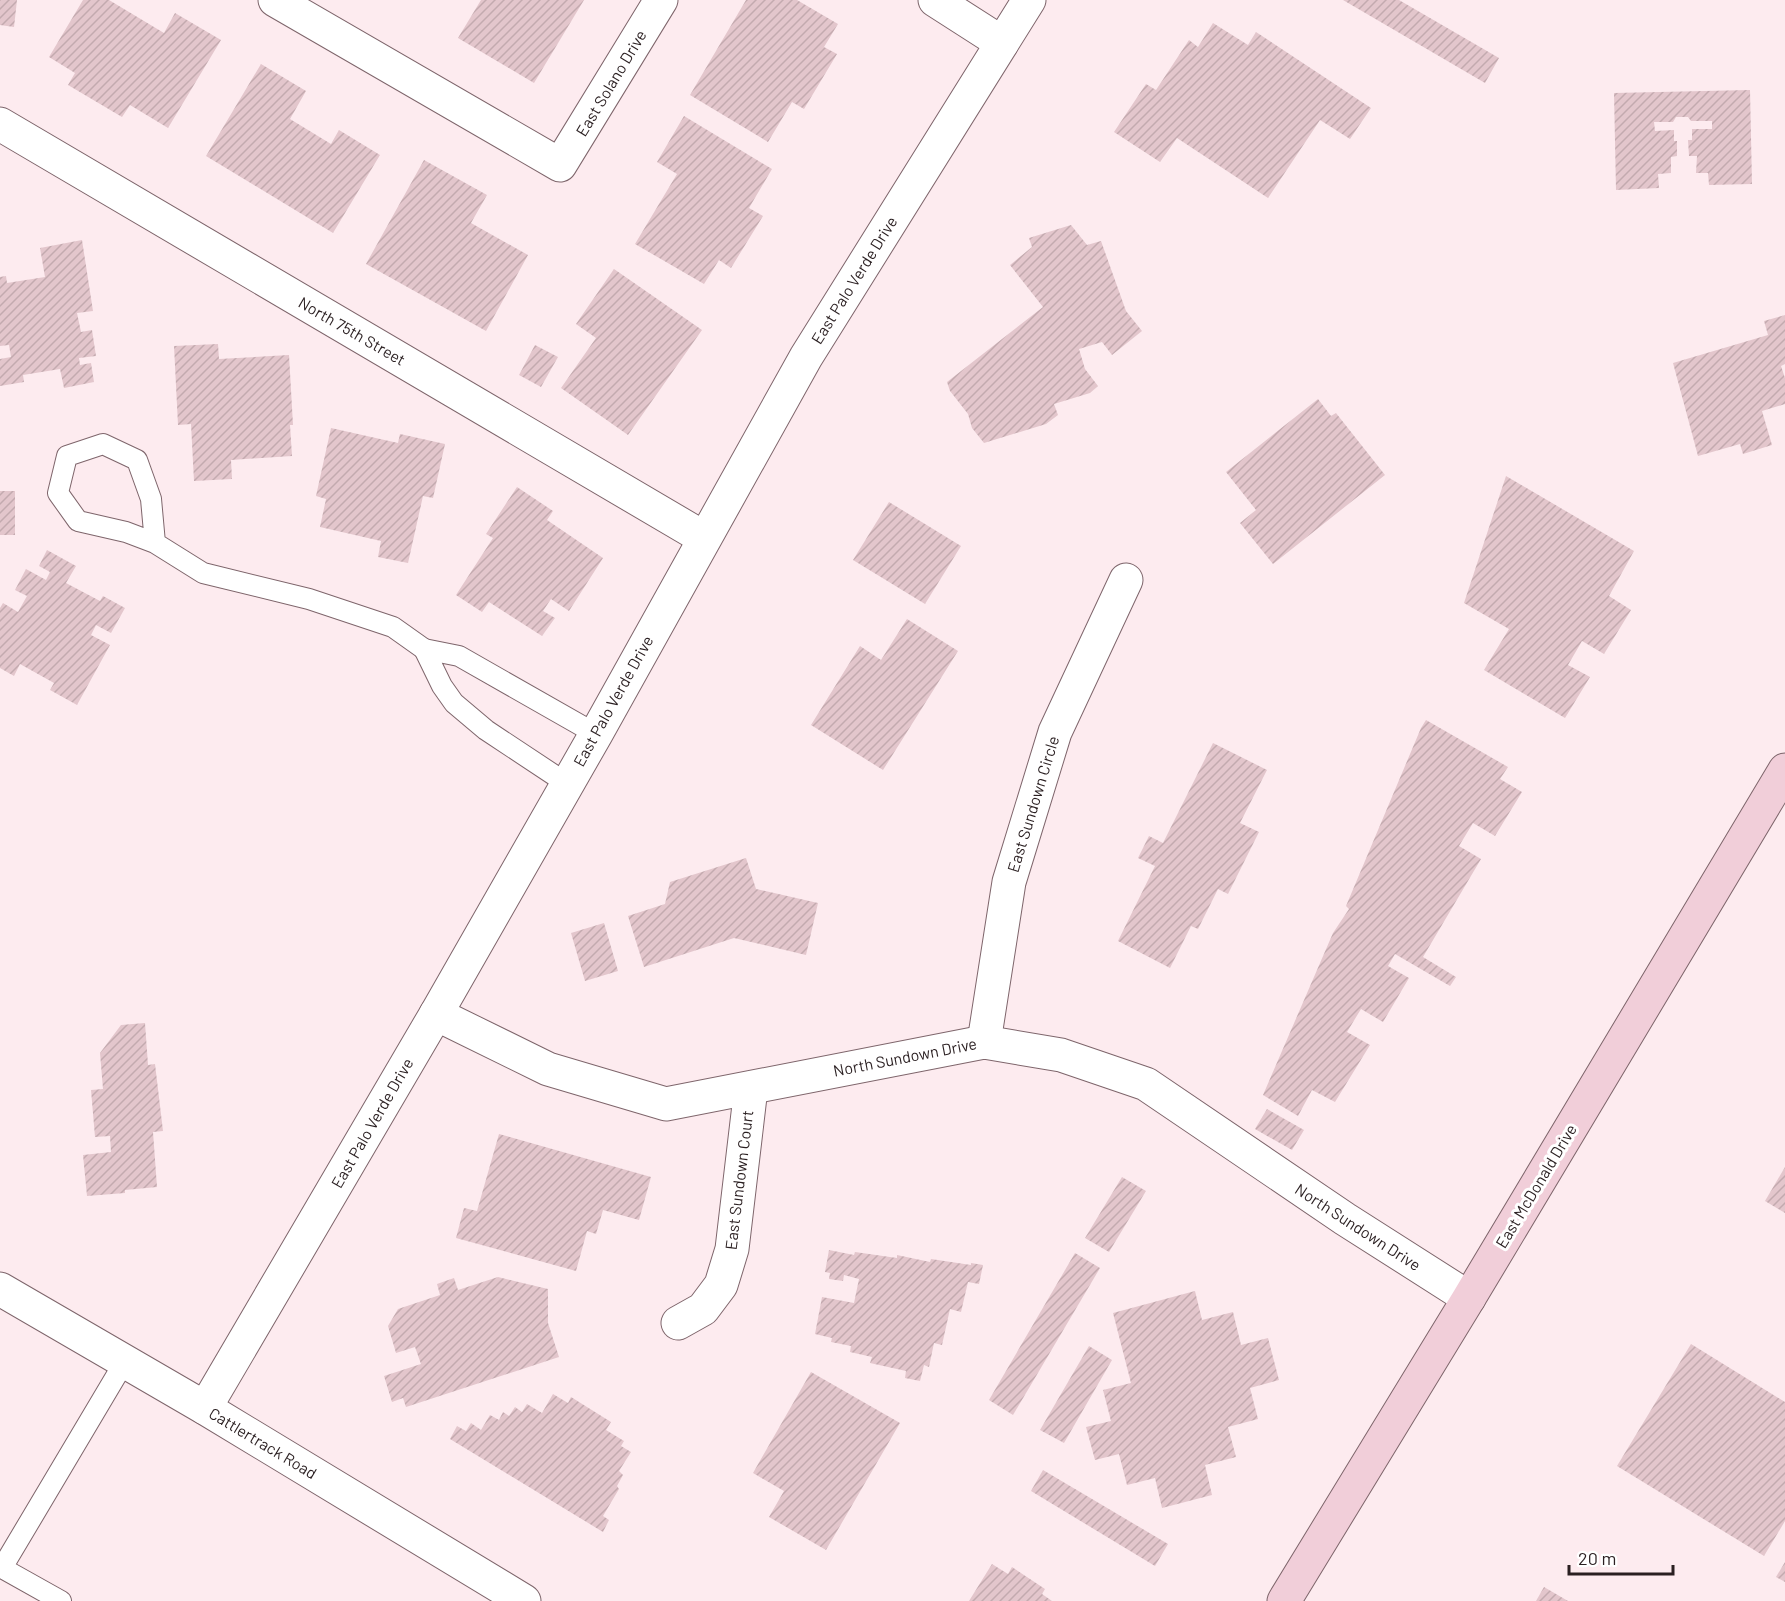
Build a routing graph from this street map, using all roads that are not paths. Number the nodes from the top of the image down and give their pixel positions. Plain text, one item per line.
1 (275, 0) edge
2 (661, 0) edge
3 (935, 0) edge
4 (1029, 0) edge
5 (1002, 42) junction
6 (0, 124) edge
7 (704, 538) junction
8 (156, 543) junction
9 (1126, 580) dead end
10 (424, 649) junction
11 (596, 734) junction
12 (1785, 770) edge
13 (566, 783) junction
14 (436, 1014) junction
15 (984, 1042) junction
16 (751, 1088) junction
17 (0, 1289) edge
18 (1469, 1298) junction
19 (678, 1323) dead end
20 (124, 1361) junction
21 (205, 1408) junction
22 (504, 1595) edge
23 (61, 1601) edge
24 (1284, 1601) edge

1 - 2 street, East Solano Drive
3 - 5 street
4 - 5 street, East Palo Verde Drive
5 - 7 street, East Palo Verde Drive
6 - 7 street, North 75th Street
7 - 11 street, East Palo Verde Drive
8 - 8 lane
8 - 10 lane
9 - 15 street, East Sundown Circle
10 - 11 lane
10 - 13 lane
11 - 13 street, East Palo Verde Drive
12 - 18 main road, East McDonald Drive
13 - 14 street, East Palo Verde Drive
14 - 16 street, North Sundown Drive
14 - 21 street, East Palo Verde Drive
15 - 16 street, North Sundown Drive
15 - 18 street, North Sundown Drive
16 - 19 street, East Sundown Court
17 - 20 street, Cattlertrack Road
18 - 24 main road, East McDonald Drive
20 - 21 street, Cattlertrack Road
20 - 23 lane
21 - 22 street, Cattlertrack Road

